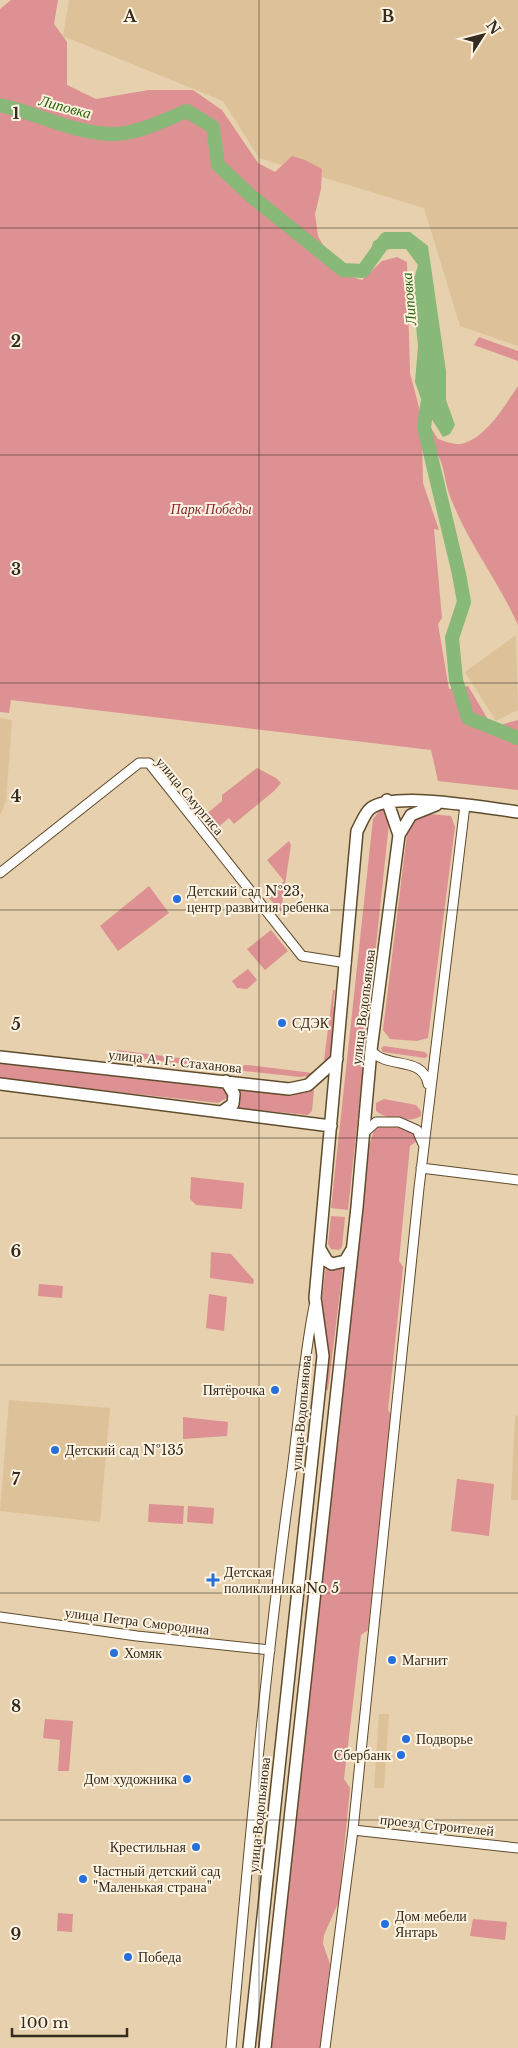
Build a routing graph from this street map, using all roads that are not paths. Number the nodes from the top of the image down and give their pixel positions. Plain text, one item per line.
1 (388, 800) junction
2 (440, 803) junction
3 (464, 806) junction
4 (518, 812) edge
5 (399, 835) junction
6 (0, 873) edge
7 (346, 963) junction
8 (372, 1050) junction
9 (0, 1057) edge
10 (337, 1059) junction
11 (226, 1082) junction
12 (0, 1084) edge
13 (430, 1091) junction
14 (223, 1111) junction
15 (331, 1126) junction
16 (364, 1133) junction
17 (424, 1144) junction
18 (421, 1168) junction
19 (518, 1180) edge
20 (320, 1248) junction
21 (352, 1249) junction
22 (315, 1298) junction
23 (0, 1617) edge
24 (270, 1650) junction
25 (353, 1830) junction
26 (518, 1848) edge
27 (231, 2048) edge
28 (248, 2048) edge
29 (265, 2048) edge
30 (326, 2048) edge

1 - 2 main road
1 - 5 main road, улица Водопьянова
1 - 7 main road, улица Водопьянова
2 - 3 main road
2 - 5 main road, улица Водопьянова
3 - 4 main road
3 - 13 street
5 - 8 main road, улица Водопьянова
6 - 7 street, улица Смургиса
7 - 10 main road, улица Водопьянова
8 - 13 street
8 - 16 main road, улица Водопьянова
9 - 11 main road, улица А. Г. Стаханова
10 - 11 main road, улица А. Г. Стаханова
10 - 15 main road, улица Водопьянова
11 - 14 main road
12 - 14 main road
13 - 17 street
14 - 15 main road
15 - 20 main road, улица Водопьянова
16 - 17 street
16 - 21 main road, улица Водопьянова
17 - 18 street
18 - 19 street
18 - 25 street
20 - 21 main road
20 - 22 main road, улица Водопьянова
21 - 29 main road, улица Водопьянова
22 - 24 street
22 - 28 main road, улица Водопьянова
23 - 24 street, улица Петра Смородина
24 - 27 street
25 - 26 street, проезд Строителей
25 - 30 street

